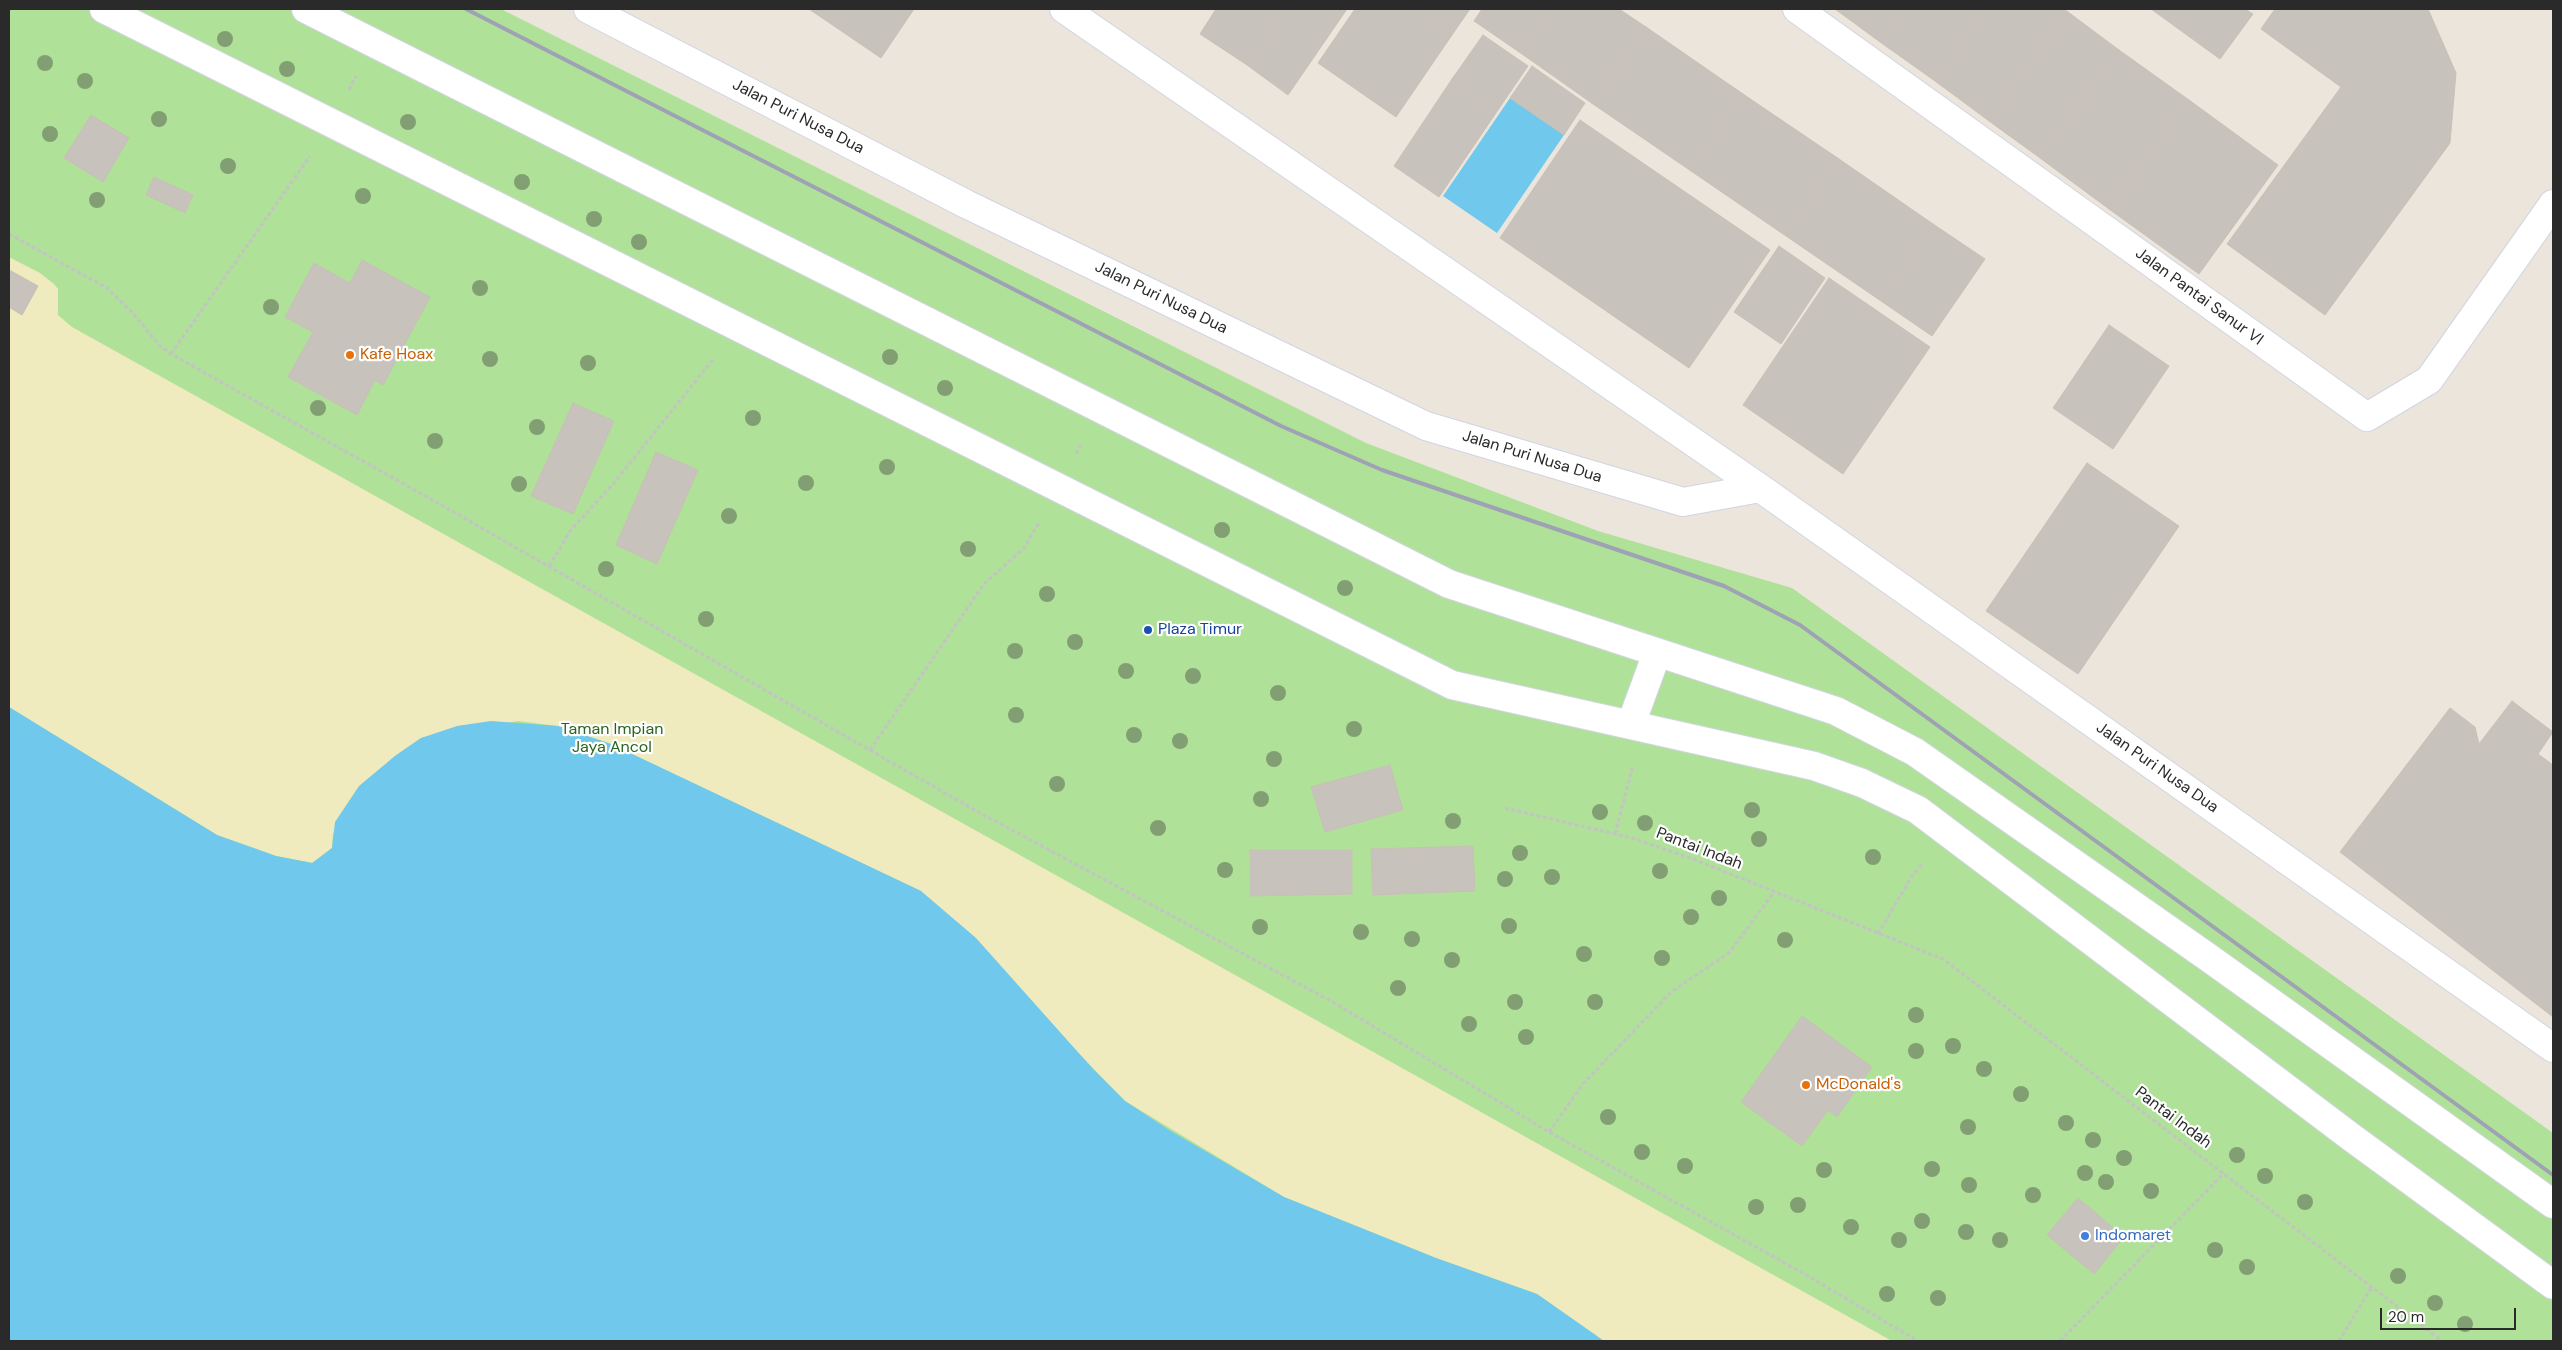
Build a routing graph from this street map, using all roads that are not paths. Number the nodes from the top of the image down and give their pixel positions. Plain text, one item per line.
1 (104, 9) edge
2 (306, 9) edge
3 (588, 9) edge
4 (1064, 9) edge
5 (1797, 9) edge
6 (2553, 204) edge
7 (1760, 488) junction
8 (1657, 653) junction
9 (1637, 726) junction
10 (2553, 1048) edge
11 (2553, 1204) edge
12 (2553, 1286) edge

1 - 9 street
2 - 8 street
3 - 7 street, Jalan Puri Nusa Dua
4 - 7 street, Jalan Puri Nusa Dua
5 - 6 street, Jalan Pantai Sanur VI
7 - 10 street, Jalan Puri Nusa Dua
8 - 9 street
8 - 11 street
9 - 12 street

